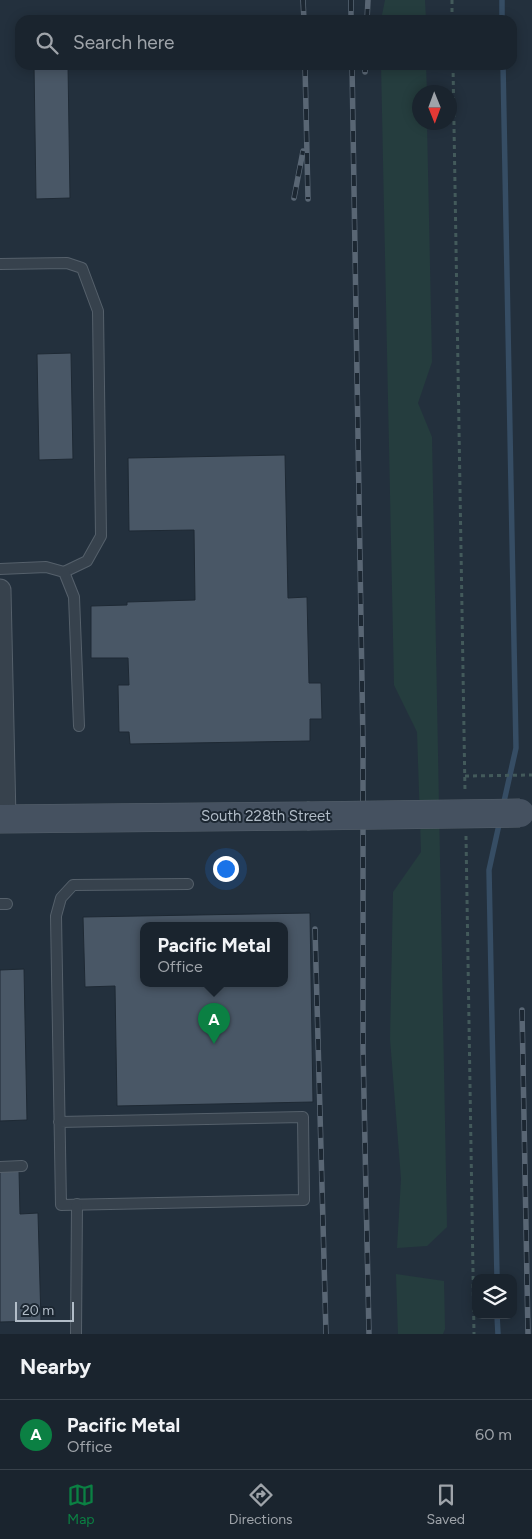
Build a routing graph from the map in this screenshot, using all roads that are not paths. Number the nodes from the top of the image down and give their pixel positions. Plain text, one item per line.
1 (0, 264) edge
2 (0, 570) edge
3 (64, 572) junction
4 (0, 590) edge
5 (79, 726) dead end
6 (526, 813) edge
7 (2, 819) edge
8 (188, 884) dead end
9 (59, 1122) junction
10 (0, 1166) edge
11 (22, 1166) dead end
12 (77, 1204) junction
13 (76, 1334) edge

1 - 3 lane
2 - 3 lane
3 - 5 lane
4 - 7 street
6 - 7 main road, South 228th Street, bridge
8 - 9 lane
9 - 12 lane
9 - 12 lane
10 - 11 lane
12 - 13 lane

